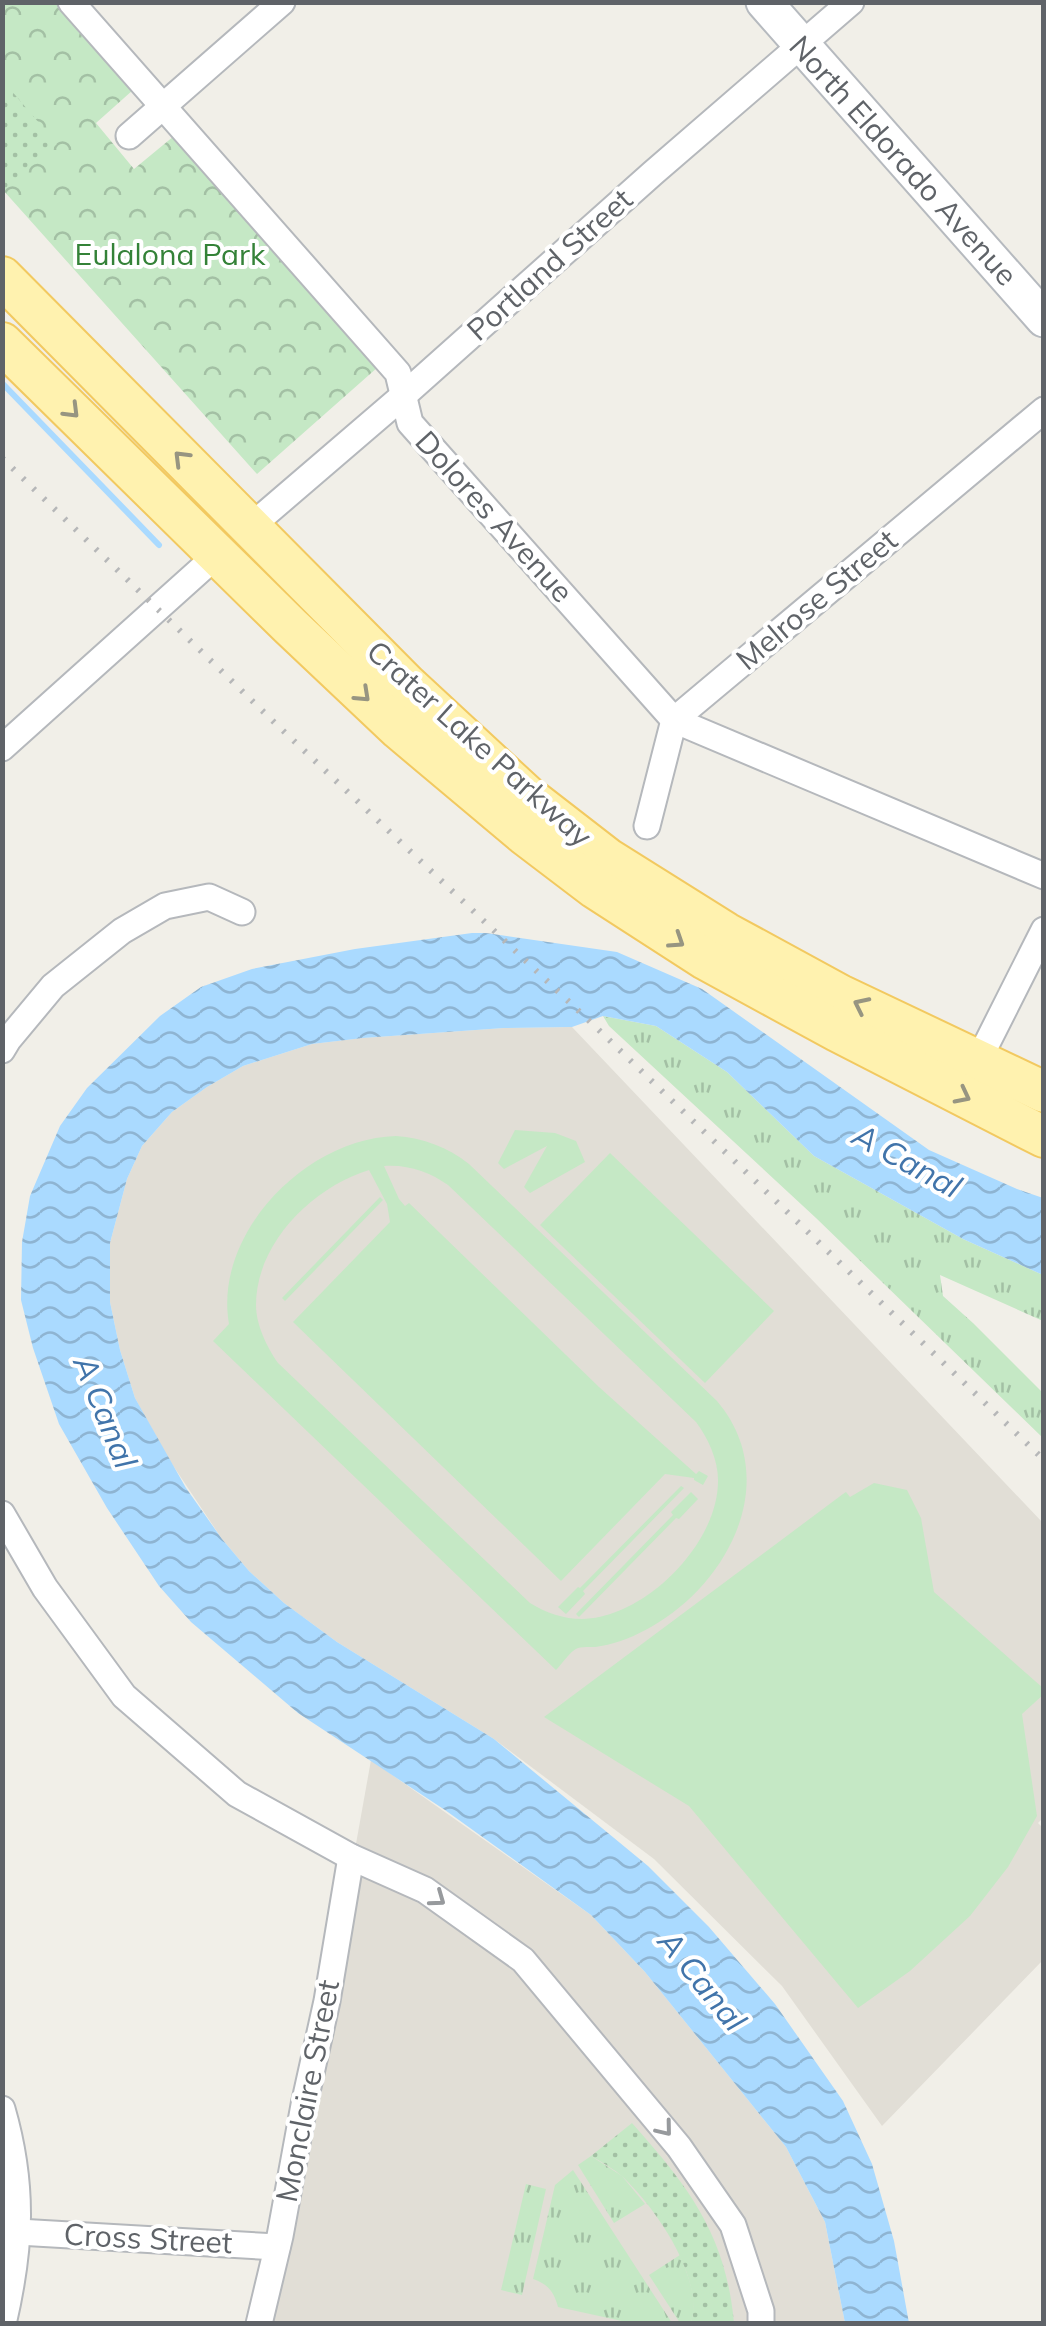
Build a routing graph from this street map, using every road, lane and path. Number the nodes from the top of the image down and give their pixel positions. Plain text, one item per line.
1 (71, 2) edge
2 (282, 2) edge
3 (764, 2) edge
4 (851, 2) edge
5 (802, 47) junction
6 (163, 107) junction
7 (129, 136) dead end
8 (2, 277) edge
9 (1044, 319) edge
10 (2, 343) edge
11 (404, 395) junction
12 (1044, 410) edge
13 (249, 528) junction
14 (218, 555) junction
15 (407, 685) junction
16 (674, 720) junction
17 (2, 748) edge
18 (647, 826) dead end
19 (1044, 876) edge
20 (242, 912) dead end
21 (1044, 930) edge
22 (2, 1050) edge
23 (978, 1061) junction
24 (1044, 1092) edge
25 (1044, 1136) edge
26 (2, 1514) edge
27 (351, 1857) junction
28 (2, 2109) edge
29 (18, 2232) junction
30 (278, 2246) junction
31 (3, 2324) edge
32 (259, 2324) edge
33 (761, 2324) edge

1 - 6 street, Dolores Avenue
2 - 6 street
3 - 5 street, North Eldorado Avenue
4 - 5 street, Portland Street
5 - 9 street, North Eldorado Avenue
5 - 11 street, Portland Street
6 - 7 street
6 - 11 street, Dolores Avenue
13 -> 8 main road, Crater Lake Parkway
10 -> 14 main road, Crater Lake Parkway
11 - 13 street, Portland Street
11 - 16 street, Dolores Avenue
12 - 16 street, Melrose Street
13 - 15 main road, Crater Lake Parkway
14 - 15 main road
14 - 17 street
14 -> 25 main road, Crater Lake Parkway
23 -> 15 main road, Crater Lake Parkway
16 - 18 street
16 - 19 street, Dolores Avenue
20 - 22 street
21 - 23 street
23 - 24 main road, Crater Lake Parkway
26 - 27 street
27 - 30 street, Monclaire Street
27 -> 33 street
28 - 29 street
29 - 30 street, Cross Street
29 - 31 street
30 - 32 street, Monclaire Street

